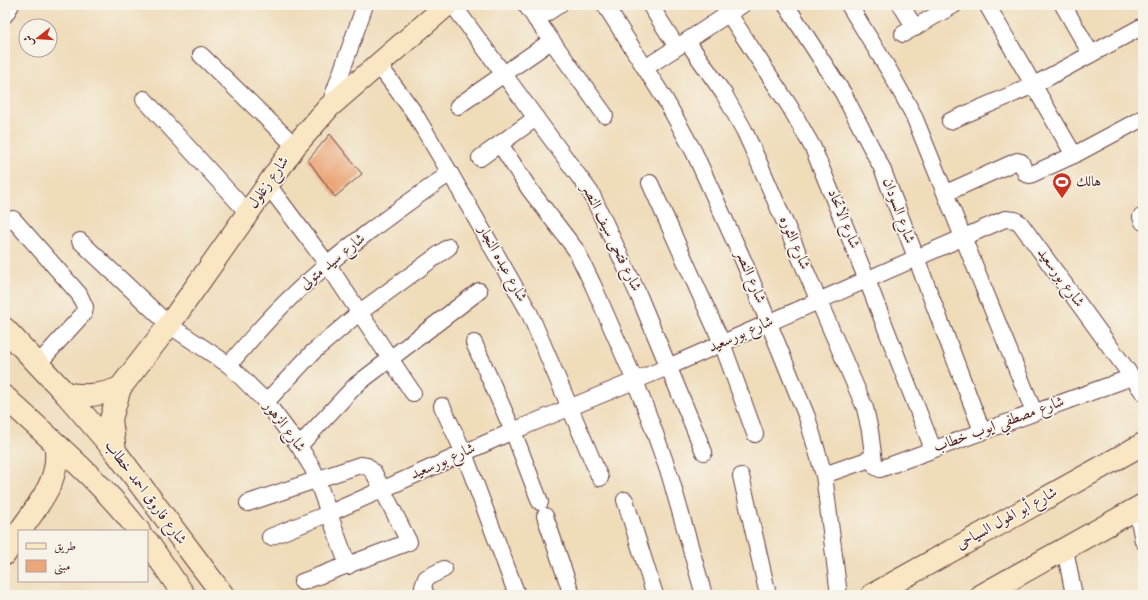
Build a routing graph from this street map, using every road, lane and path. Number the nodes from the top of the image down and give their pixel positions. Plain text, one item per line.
1 (11, 5) edge
2 (365, 5) edge
3 (447, 5) edge
4 (453, 5) edge
5 (526, 5) edge
6 (559, 5) edge
7 (605, 5) edge
8 (650, 5) edge
9 (786, 5) edge
10 (849, 5) edge
11 (954, 5) edge
12 (988, 5) edge
13 (1063, 5) edge
14 (731, 8) edge
15 (900, 9) edge
16 (5, 15) edge
17 (536, 20) junction
18 (1143, 26) edge
19 (551, 41) junction
20 (682, 44) junction
21 (1091, 54) junction
22 (201, 55) dead end
23 (378, 64) junction
24 (645, 68) junction
25 (504, 73) junction
26 (1034, 85) junction
27 (144, 99) dead end
28 (458, 106) dead end
29 (329, 107) junction
30 (605, 115) dead end
31 (536, 118) junction
32 (1143, 118) edge
33 (950, 121) dead end
34 (500, 144) junction
35 (295, 146) junction
36 (1074, 155) junction
37 (480, 158) dead end
38 (450, 173) junction
39 (650, 183) dead end
40 (268, 185) junction
41 (946, 193) junction
42 (248, 213) junction
43 (13, 219) dead end
44 (964, 238) junction
45 (80, 241) dead end
46 (449, 247) dead end
47 (915, 259) junction
48 (328, 265) junction
49 (867, 280) junction
50 (479, 291) dead end
51 (818, 301) junction
52 (360, 312) junction
53 (769, 323) junction
54 (169, 325) junction
55 (5, 329) edge
56 (474, 343) dead end
57 (722, 343) junction
58 (390, 359) junction
59 (38, 364) junction
60 (229, 366) junction
61 (668, 367) junction
62 (1132, 377) junction
63 (635, 380) junction
64 (120, 388) junction
65 (1143, 392) edge
66 (65, 393) junction
67 (414, 393) dead end
68 (6, 400) edge
69 (266, 402) junction
70 (442, 406) dead end
71 (570, 408) junction
72 (1034, 412) junction
73 (513, 430) junction
74 (982, 431) junction
75 (754, 434) dead end
76 (55, 443) junction
77 (1143, 444) edge
78 (300, 446) junction
79 (933, 449) junction
80 (115, 451) junction
81 (464, 452) junction
82 (704, 452) dead end
83 (873, 458) junction
84 (87, 473) junction
85 (824, 475) junction
86 (741, 476) dead end
87 (600, 478) dead end
88 (318, 481) junction
89 (51, 484) junction
90 (382, 488) junction
91 (625, 500) dead end
92 (248, 503) dead end
93 (1140, 507) edge
94 (330, 513) junction
95 (21, 530) edge
96 (138, 530) edge
97 (18, 534) edge
98 (270, 537) dead end
99 (1143, 541) edge
100 (148, 542) edge
101 (12, 543) edge
102 (1065, 549) junction
103 (348, 566) junction
104 (444, 569) dead end
105 (302, 582) dead end
106 (990, 593) edge
107 (184, 595) edge
108 (223, 595) edge
109 (426, 595) edge
110 (517, 595) edge
111 (572, 595) edge
112 (655, 595) edge
113 (704, 595) edge
114 (768, 595) edge
115 (838, 595) edge
116 (872, 595) edge
117 (1074, 595) edge

1 - 16 street
2 - 29 street
3 - 23 main road, شارع زغلول
4 - 25 street, شارع فتحى سيف النصر
5 - 17 street
6 - 17 street
7 - 24 street, شارع النصر
8 - 20 street, شارع الثوره
9 - 47 street, شارع السودان
10 - 41 street
11 - 15 street
12 - 26 street
13 - 21 street
14 - 20 street
14 - 49 street, شارع الاتحاد
17 - 19 street
18 - 21 street
19 - 25 street
19 - 30 street
20 - 24 street
20 - 51 street, شارع الثوره
21 - 26 street
22 - 35 street
23 - 29 main road, شارع زغلول
23 - 38 street, شارع عبده النجار
24 - 53 street, شارع النصر
25 - 28 street
25 - 31 street, شارع فتحى سيف النصر
26 - 33 street
26 - 36 street
27 - 42 street
29 - 35 main road, شارع زغلول
31 - 34 street
31 - 61 street, شارع فتحى سيف النصر
32 - 36 street
34 - 37 street
34 - 63 street
35 - 40 main road, شارع زغلول
36 - 41 street
38 - 48 street, شارع سيد متولى
38 - 71 street, شارع عبده النجار
39 - 57 street
40 - 42 main road, شارع زغلول
40 - 48 street
41 - 44 street
42 - 54 main road, شارع زغلول
43 - 59 street
44 - 47 street, شارع بورسعيد
44 - 62 street, شارع بورسعيد
44 - 72 street
45 - 54 street, شارع الزهور
46 - 52 street
47 - 49 street, شارع بورسعيد
47 - 74 street, شارع السودان
48 - 52 street
48 - 60 street, شارع سيد متولى
49 - 51 street, شارع بورسعيد
49 - 79 street, شارع الاتحاد
50 - 58 street
51 - 53 street, شارع بورسعيد
51 - 83 street, شارع الثوره
52 - 58 street
52 - 69 street
53 - 57 street, شارع بورسعيد
53 - 85 street, شارع النصر
54 - 60 street, شارع الزهور
54 - 64 main road, شارع زغلول
55 - 59 main road, شارع فاروق احمد خطاب
56 - 73 street
57 - 61 street, شارع بورسعيد
57 - 75 street
58 - 67 street
58 - 78 street
59 - 66 main road, شارع فاروق احمد خطاب
60 - 69 street, شارع الزهور
61 - 63 street, شارع بورسعيد
61 - 82 street, شارع فتحى سيف النصر
62 - 65 street, شارع بورسعيد
62 - 72 street, شارع مصطفي ايوب خطاب
63 - 71 street, شارع بورسعيد
63 - 113 street
64 - 66 main road
64 - 80 main road, شارع زغلول
66 - 80 main road, شارع فاروق احمد خطاب
68 - 76 main road, شارع فاروق احمد خطاب
69 - 78 street, شارع الزهور
70 - 81 street
71 - 73 street, شارع بورسعيد
71 - 87 street, شارع عبده النجار
72 - 74 street, شارع مصطفي ايوب خطاب
73 - 81 street, شارع بورسعيد
73 - 111 street
74 - 79 street, شارع مصطفي ايوب خطاب
76 - 84 main road, شارع فاروق احمد خطاب
76 - 89 main road
77 - 116 main road, شارع أبو الهول السياحى
78 - 88 street, شارع الزهور
79 - 83 street, شارع مصطفي ايوب خطاب
80 - 108 main road, شارع فاروق احمد خطاب
81 - 90 street, شارع بورسعيد
81 - 110 street
83 - 85 street
84 - 89 main road
84 - 96 main road, شارع فاروق احمد خطاب
85 - 115 street, شارع النصر
86 - 114 street
88 - 90 street
88 - 92 street
88 - 94 street, شارع الزهور
89 - 95 main road
90 - 94 street, شارع بورسعيد
90 - 103 street
91 - 112 street
93 - 99 street
93 - 102 main road
94 - 98 street, شارع بورسعيد
94 - 103 street, شارع الزهور
97 - 101 main road
100 - 107 main road, شارع فاروق احمد خطاب
102 - 106 main road
102 - 117 street
103 - 105 street
104 - 109 street

